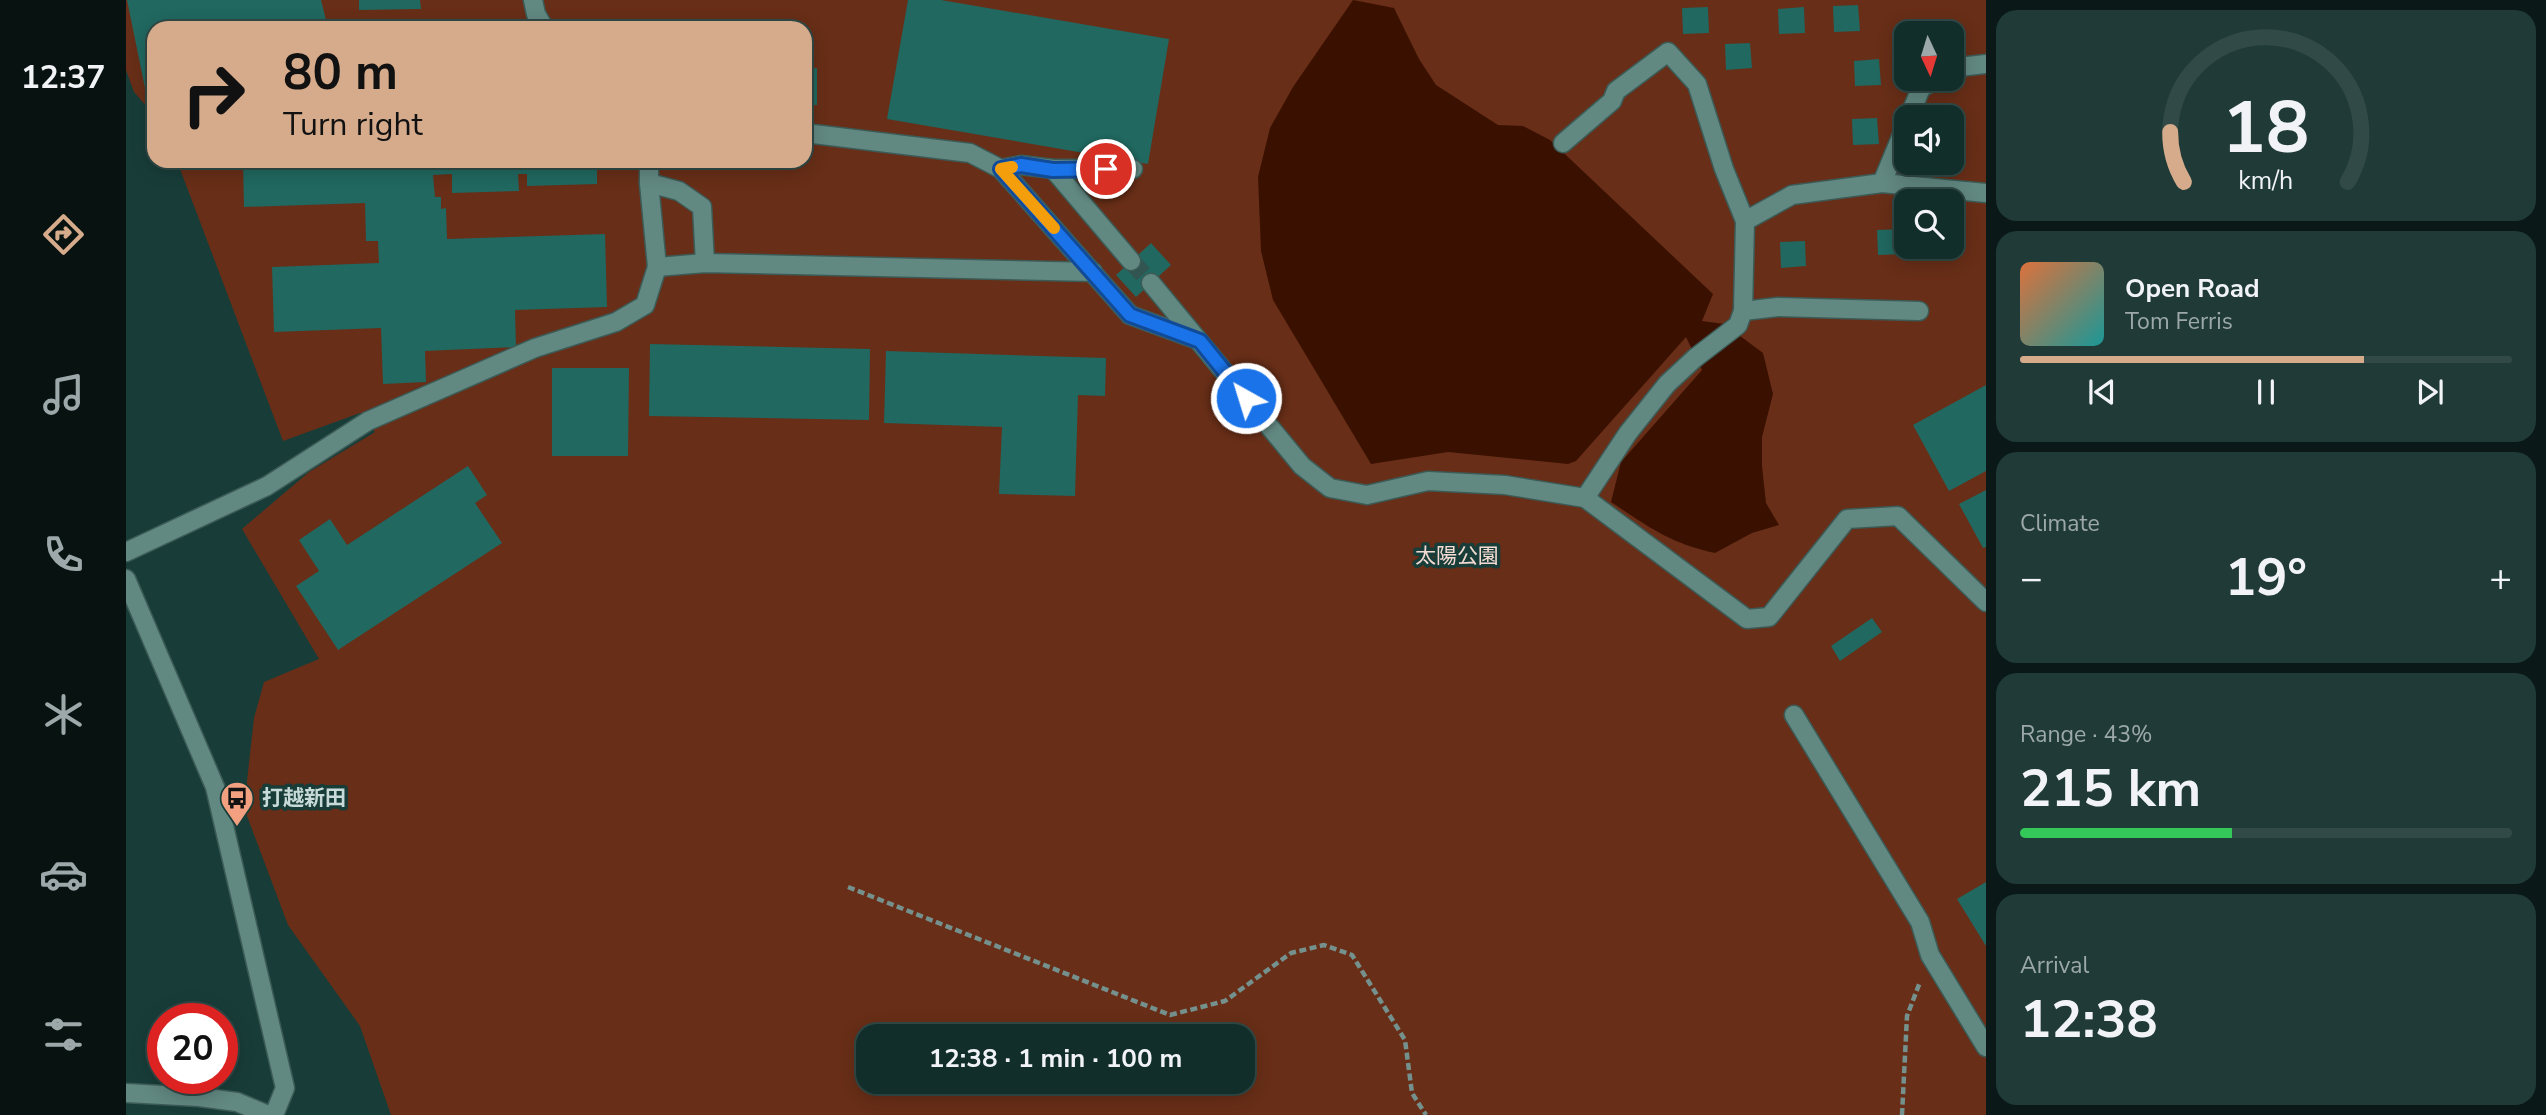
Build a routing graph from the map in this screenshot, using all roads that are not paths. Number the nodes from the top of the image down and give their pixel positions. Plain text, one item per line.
1 (533, 0) edge
2 (540, 21) edge
3 (1986, 64) edge
4 (1964, 66) edge
5 (812, 134) edge
6 (1563, 143) dead end
7 (1894, 154) edge
8 (649, 168) edge
9 (1001, 169) junction
10 (1133, 169) dead end
11 (1053, 170) junction
12 (649, 183) junction
13 (1882, 183) junction
14 (1986, 193) edge
15 (1745, 220) junction
16 (1131, 261) tunnel mouth
17 (705, 263) junction
18 (657, 267) junction
19 (1093, 272) junction
20 (1151, 283) tunnel mouth
21 (1919, 311) dead end
22 (1740, 318) junction
23 (1200, 341) junction
24 (1585, 498) junction
25 (126, 552) edge
26 (126, 579) edge
27 (1986, 602) edge
28 (1794, 715) dead end
29 (1986, 1047) edge
30 (126, 1093) edge
31 (268, 1115) edge
32 (274, 1115) edge

1 - 2 street
3 - 4 street
5 - 9 street
6 - 15 street
7 - 13 street
8 - 12 street
9 - 11 street
9 - 19 street
10 - 11 street
11 - 16 street
12 - 17 street
12 - 18 street
13 - 14 street
13 - 15 street
15 - 22 street
17 - 18 street
17 - 19 street
18 - 25 street
19 - 23 street
20 - 23 street
21 - 22 street
22 - 24 street
23 - 24 street
24 - 27 street
26 - 32 street
28 - 29 street
30 - 31 street

